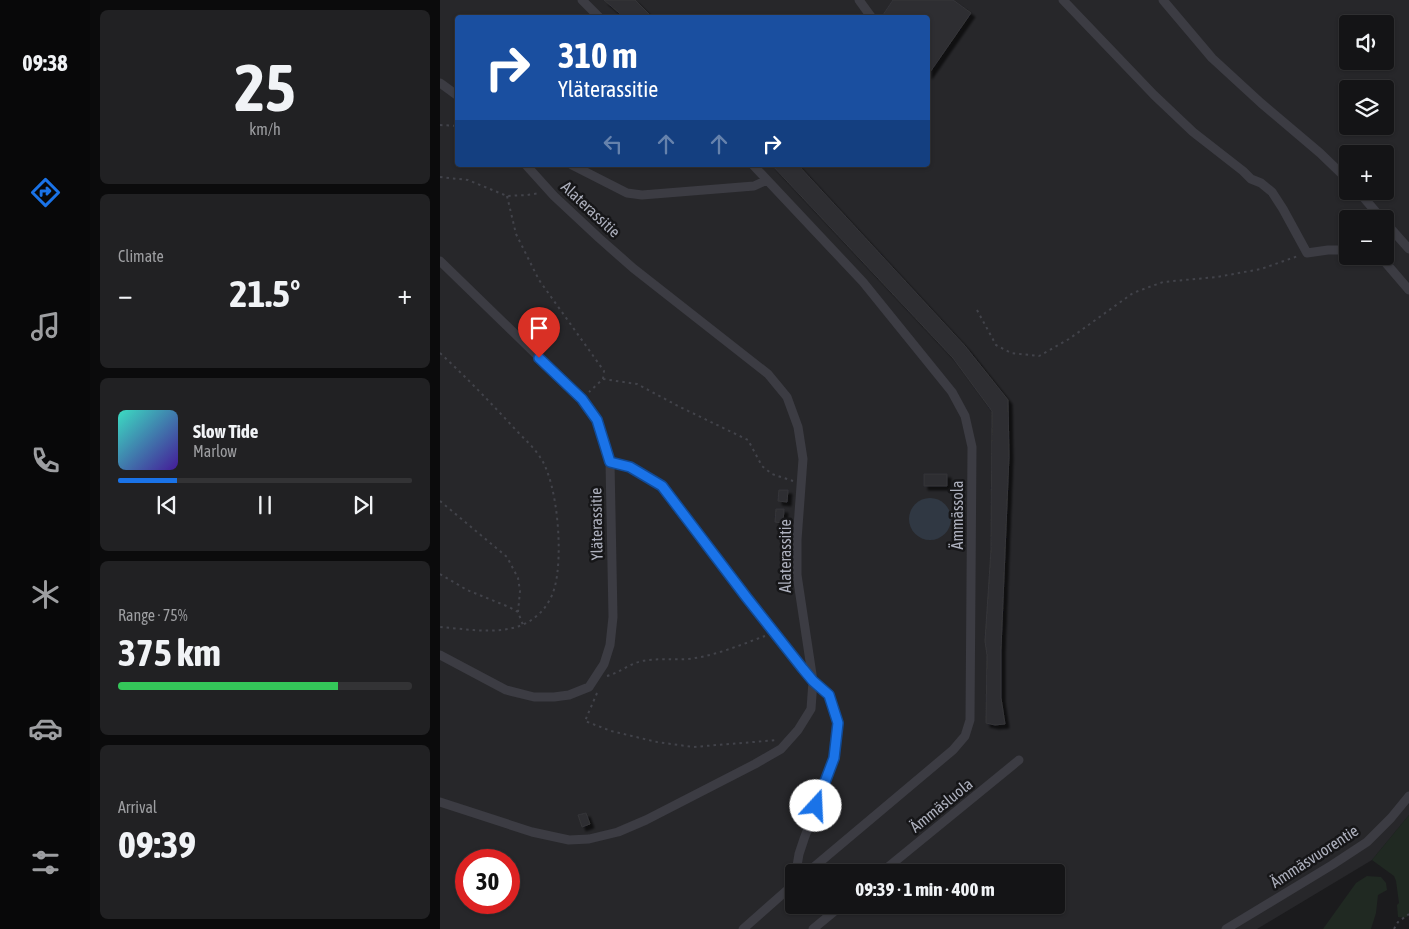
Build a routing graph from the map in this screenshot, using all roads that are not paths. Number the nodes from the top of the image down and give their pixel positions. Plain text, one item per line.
1 (582, 0) edge
2 (859, 0) edge
3 (1063, 0) edge
4 (1163, 0) edge
5 (597, 15) edge
6 (870, 15) edge
7 (440, 83) edge
8 (455, 94) edge
9 (528, 167) edge
10 (576, 167) edge
11 (755, 167) edge
12 (1339, 171) edge
13 (767, 180) junction
14 (1366, 200) edge
15 (1374, 210) edge
16 (1394, 232) edge
17 (1409, 249) edge
18 (1339, 250) edge
19 (440, 261) edge
20 (1388, 265) edge
21 (1409, 290) edge
22 (610, 462) junction
23 (440, 655) edge
24 (813, 681) junction
25 (1019, 760) dead end
26 (1409, 796) edge
27 (440, 802) edge
28 (797, 864) edge
29 (818, 864) edge
30 (892, 864) edge
31 (785, 892) edge
32 (831, 914) edge
33 (743, 929) edge
34 (813, 929) edge
35 (1226, 929) edge

1 - 5 street
2 - 6 street
3 - 18 street
4 - 12 street
7 - 8 street
9 - 24 street, Alaterassitie
10 - 13 street
11 - 13 street, Ämmässola
13 - 29 street, Ämmässola
14 - 15 street
16 - 17 street
19 - 22 street, Yläterassitie
20 - 21 street
22 - 23 street, Yläterassitie
22 - 24 street
24 - 27 street, Alaterassitie
24 - 28 street
25 - 30 street, Ämmäsluola
26 - 35 street, Ämmäsvuorentie
31 - 33 street
32 - 34 street

